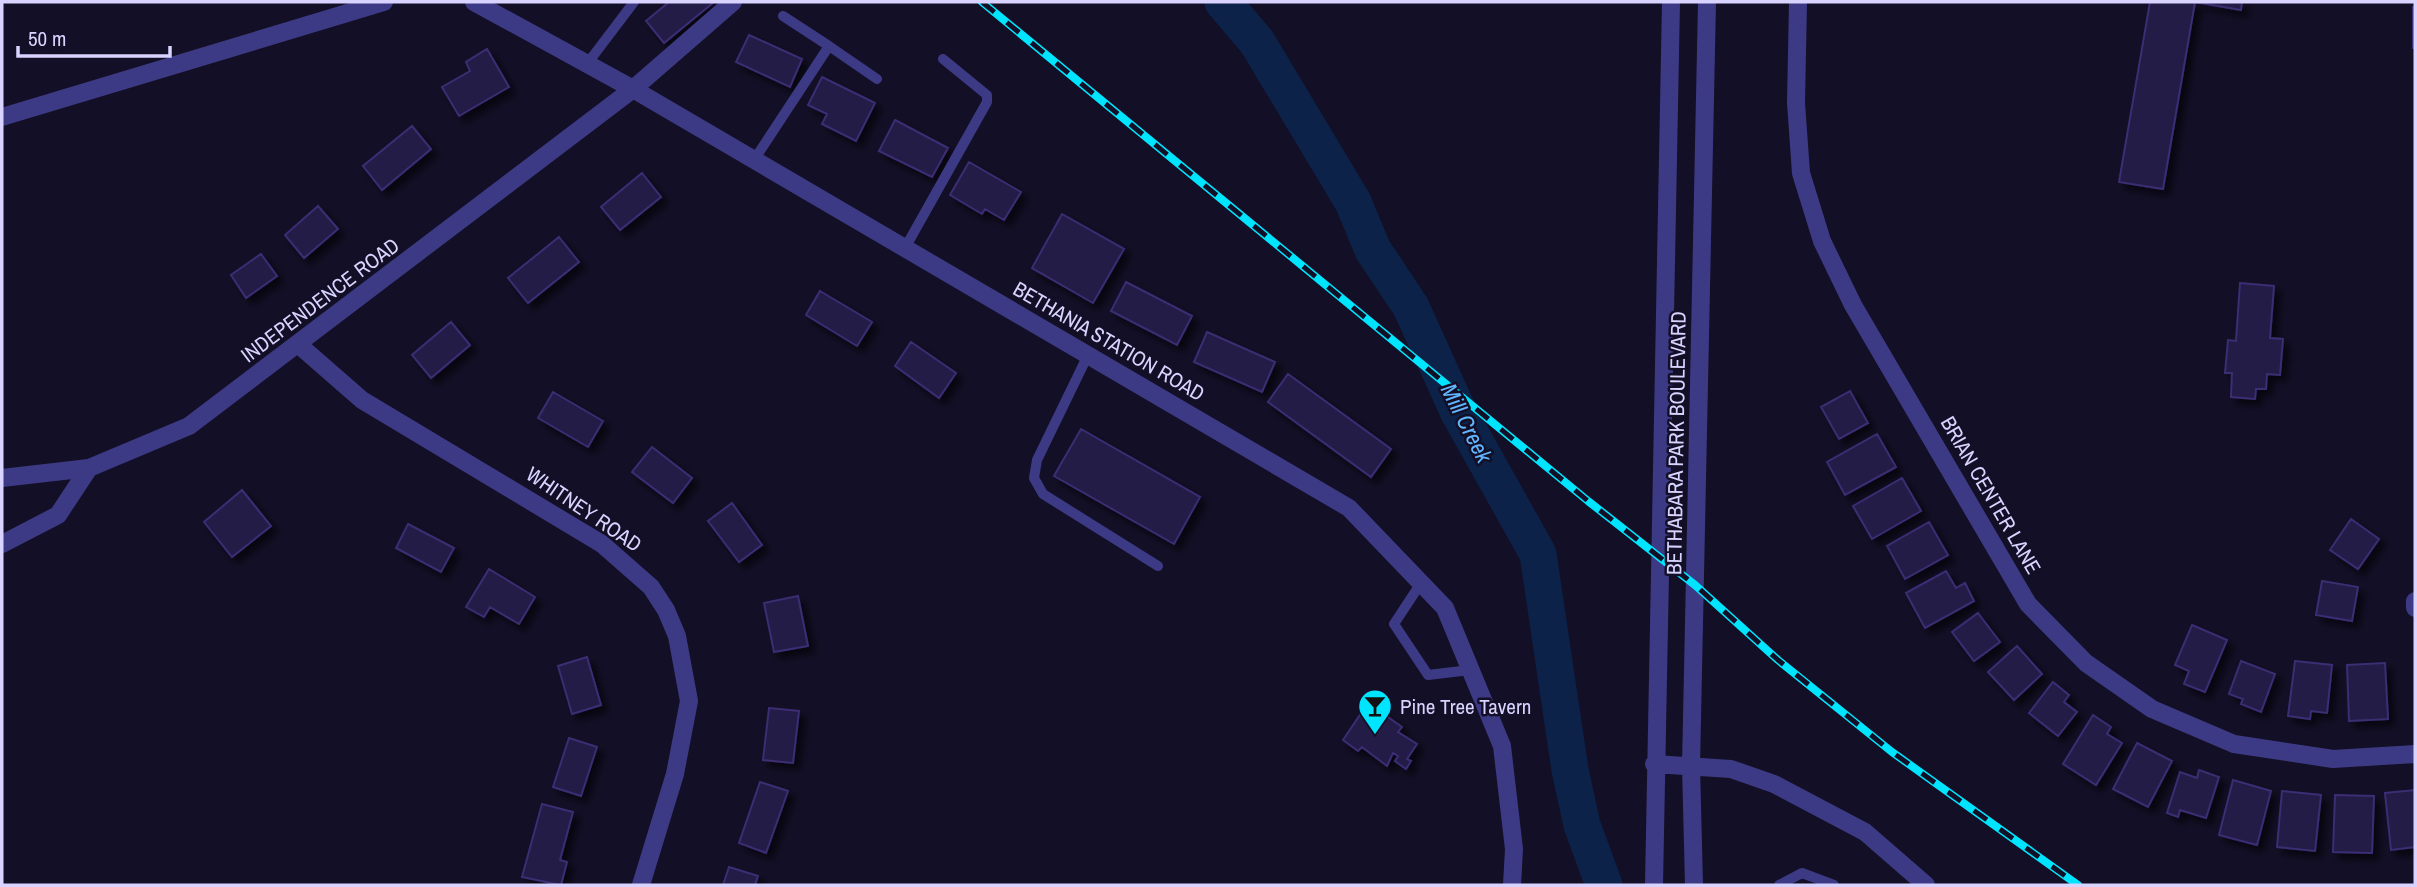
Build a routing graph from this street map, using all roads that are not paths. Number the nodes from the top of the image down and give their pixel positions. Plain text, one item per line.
1 (383, 2) edge
2 (474, 2) edge
3 (634, 2) edge
4 (733, 2) edge
5 (1671, 2) edge
6 (1707, 2) edge
7 (1798, 2) edge
8 (783, 16) dead end
9 (829, 46) junction
10 (943, 59) dead end
11 (587, 64) junction
12 (877, 79) dead end
13 (633, 89) junction
14 (2, 117) edge
15 (754, 160) junction
16 (905, 248) junction
17 (299, 345) junction
18 (1088, 355) junction
19 (89, 468) junction
20 (2, 478) edge
21 (2, 544) edge
22 (1158, 566) dead end
23 (1421, 583) junction
24 (2415, 601) edge
25 (2415, 608) edge
26 (1471, 670) junction
27 (2415, 754) edge
28 (1654, 764) junction
29 (1691, 766) junction
30 (641, 885) edge
31 (1512, 885) edge
32 (1654, 885) edge
33 (1694, 885) edge
34 (1779, 885) edge
35 (1834, 885) edge
36 (1925, 885) edge

1 - 14 street
2 - 11 street, BETHANIA STATION ROAD
3 - 11 lane
4 - 13 street, INDEPENDENCE ROAD
5 - 28 street, BETHABARA PARK BOULEVARD
6 - 29 street, BETHABARA PARK BOULEVARD
7 - 27 street, BRIAN CENTER LANE
8 - 9 lane
9 - 12 lane
9 - 15 lane
10 - 16 lane
11 - 13 street, BETHANIA STATION ROAD
13 - 15 street, BETHANIA STATION ROAD
13 - 17 street, INDEPENDENCE ROAD
15 - 16 street, BETHANIA STATION ROAD
16 - 18 street, BETHANIA STATION ROAD
17 - 19 street, INDEPENDENCE ROAD
17 - 30 street, WHITNEY ROAD
18 - 22 lane
18 - 23 street, BETHANIA STATION ROAD
19 - 20 street, INDEPENDENCE ROAD
19 - 21 street
23 - 26 street, BETHANIA STATION ROAD
23 - 26 lane
24 - 25 street
26 - 31 street, BETHANIA STATION ROAD
28 - 29 street
28 - 32 street, BETHABARA PARK BOULEVARD
29 - 33 street, BETHABARA PARK BOULEVARD
29 - 36 street
34 - 35 lane

